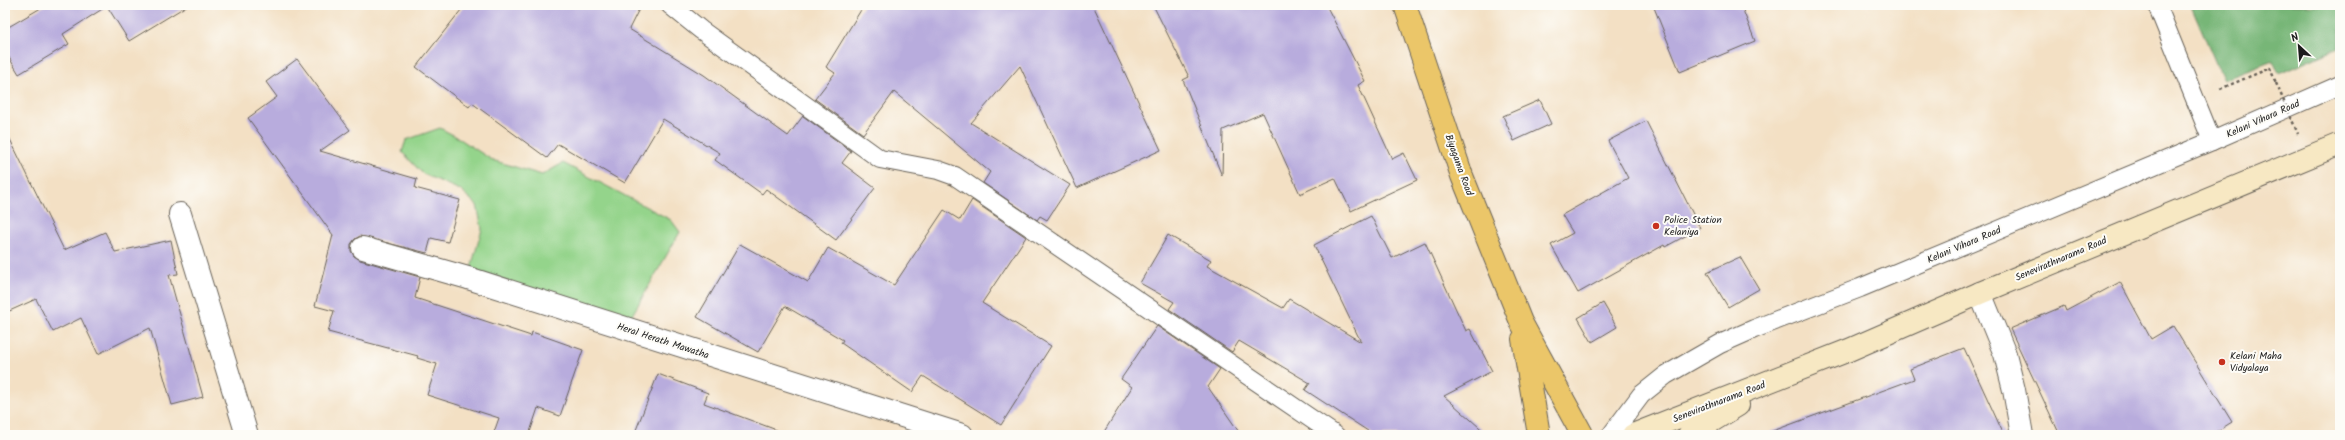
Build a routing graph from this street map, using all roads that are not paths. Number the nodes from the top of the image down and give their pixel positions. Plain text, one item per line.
1 (670, 5) edge
2 (1405, 5) edge
3 (2158, 5) edge
4 (2340, 85) edge
5 (2212, 141) junction
6 (2340, 144) edge
7 (180, 214) dead end
8 (363, 248) dead end
9 (1980, 293) junction
10 (1521, 322) junction
11 (1783, 377) junction
12 (247, 435) edge
13 (962, 435) edge
14 (1335, 435) edge
15 (1539, 435) edge
16 (1583, 435) edge
17 (1611, 435) edge
18 (1633, 435) edge
19 (1689, 435) edge
20 (2022, 435) edge

1 - 14 lane
2 - 10 main road, Biyagama Road
3 - 5 lane
4 - 5 lane, Kelani Vihara Road
5 - 17 lane, Kelani Vihara Road
6 - 9 street, Senevirathnarama Road
7 - 12 street
8 - 13 street, Heral Herath Mawatha
9 - 11 street, Senevirathnarama Road
9 - 20 street
10 - 15 main road, Biyagama Road
10 - 16 main road, Biyagama Road
11 - 18 street, Senevirathnarama Road
11 - 19 street, Senevirathnarama Road

